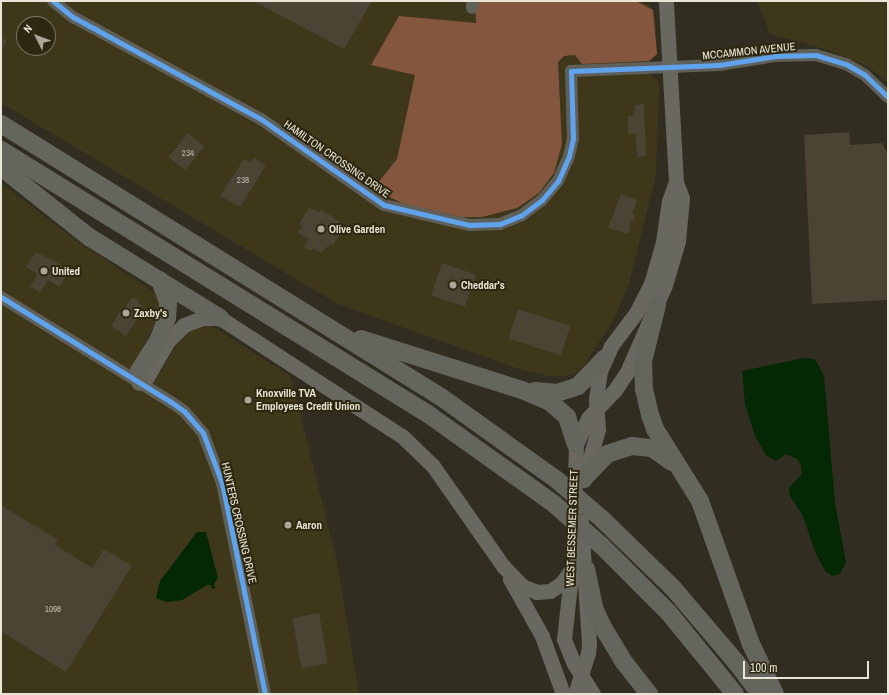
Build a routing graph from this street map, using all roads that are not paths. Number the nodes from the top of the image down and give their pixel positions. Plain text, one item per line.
1 (53, 1) edge
2 (665, 1) edge
3 (670, 67) junction
4 (888, 98) edge
5 (1, 124) edge
6 (1, 150) edge
7 (1, 166) edge
8 (676, 182) junction
9 (160, 280) junction
10 (1, 297) edge
11 (657, 305) junction
12 (220, 318) junction
13 (320, 322) junction
14 (604, 358) junction
15 (140, 382) junction
16 (522, 390) junction
17 (597, 407) junction
18 (576, 444) junction
19 (686, 477) junction
20 (584, 478) junction
21 (503, 566) junction
22 (579, 568) junction
23 (580, 676) junction
24 (265, 694) edge
25 (563, 694) edge
26 (575, 694) edge
27 (593, 694) edge
28 (649, 694) edge
29 (735, 694) edge
30 (760, 694) edge
31 (775, 694) edge

1 - 3 street, HAMILTON CROSSING DRIVE
2 - 3 main road, WEST BESSEMER STREET
3 - 4 street, MCCAMMON AVENUE
3 - 8 main road, WEST BESSEMER STREET
5 - 13 highway
6 - 29 highway, bridge
7 - 9 highway
8 - 11 main road, WEST BESSEMER STREET
8 - 14 main road, WEST BESSEMER STREET
9 - 12 highway
9 - 15 highway
10 - 15 street, HUNTERS CROSSING DRIVE
11 - 17 main road, WEST BESSEMER STREET
11 - 19 highway
12 - 15 main road
12 - 21 main road
13 - 16 highway
13 - 30 highway, bridge
14 - 16 highway
14 - 17 main road, WEST BESSEMER STREET
15 - 24 street, HUNTERS CROSSING DRIVE
16 - 18 highway
17 - 18 main road, WEST BESSEMER STREET
17 - 20 main road, WEST BESSEMER STREET
18 - 22 main road, WEST BESSEMER STREET
19 - 20 highway
19 - 31 highway
20 - 22 main road, WEST BESSEMER STREET
21 - 22 main road
21 - 25 main road
22 - 23 main road, WEST BESSEMER STREET
22 - 23 main road, WEST BESSEMER STREET
22 - 28 highway
23 - 26 main road, WEST BESSEMER STREET
23 - 27 main road, WEST BESSEMER STREET

